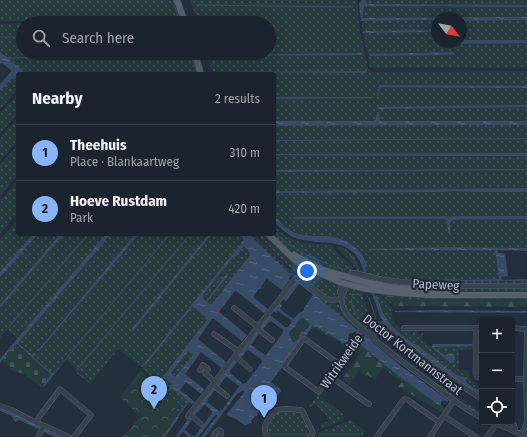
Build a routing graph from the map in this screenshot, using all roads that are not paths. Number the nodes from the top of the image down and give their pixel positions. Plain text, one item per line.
1 (177, 0) edge
2 (183, 16) edge
3 (197, 60) edge
4 (200, 72) edge
5 (270, 236) edge
6 (346, 281) junction
7 (527, 286) edge
8 (527, 294) edge
9 (341, 299) junction
10 (234, 308) dead end
11 (257, 327) junction
12 (404, 328) dead end
13 (476, 328) joint
14 (515, 328) edge
15 (362, 329) junction
16 (214, 334) dead end
17 (371, 336) junction
18 (272, 340) dead end
19 (527, 343) edge
20 (238, 352) junction
21 (235, 356) junction
22 (339, 364) junction
23 (250, 369) dead end
24 (200, 370) dead end
25 (330, 376) junction
26 (479, 378) edge
27 (515, 379) edge
28 (526, 379) junction
29 (214, 383) junction
30 (527, 395) edge
31 (227, 396) dead end
32 (479, 397) edge
33 (454, 400) junction
34 (369, 404) dead end
35 (0, 406) edge
36 (444, 416) junction
37 (479, 416) edge
38 (36, 422) junction
39 (439, 422) junction
40 (201, 424) dead end
41 (492, 425) edge
42 (498, 425) edge
43 (514, 425) edge
44 (43, 428) junction
45 (516, 432) junction
46 (524, 432) edge
47 (377, 436) dead end
48 (38, 437) edge
49 (69, 437) edge
50 (74, 437) edge
51 (213, 437) edge
52 (220, 437) edge
53 (267, 437) edge
54 (310, 437) edge
55 (430, 437) edge
56 (476, 437) edge
57 (488, 437) edge

1 - 2 main road
3 - 4 main road
5 - 6 main road
6 - 7 street, Papeweg
6 - 8 main road
6 - 9 street
9 - 11 street
9 - 15 street, Doctor Kortmannstraat
10 - 11 street
11 - 18 street
11 - 20 street
12 - 13 street
13 - 26 street
14 - 19 street
15 - 17 street, Doctor Kortmannstraat
15 - 22 street, Witrikweide
16 - 20 street
17 - 32 street
17 - 33 street, Doctor Kortmannstraat
19 - 28 street
20 - 21 street
21 - 23 street
21 - 29 street
22 - 25 street, Witrikweide
22 - 25 street, Witrikweide
24 - 29 street
25 - 34 street
27 - 28 street
28 - 30 street
29 - 31 street
29 - 40 street
30 - 46 street
33 - 36 street
33 - 37 street, Doctor Kortmannstraat
35 - 38 street
36 - 39 street
36 - 56 street
38 - 44 street
38 - 50 street
39 - 47 street
39 - 55 street
41 - 57 street
42 - 45 street
43 - 45 street
44 - 48 street
44 - 49 street
45 - 46 street
51 - 52 street
53 - 54 street

